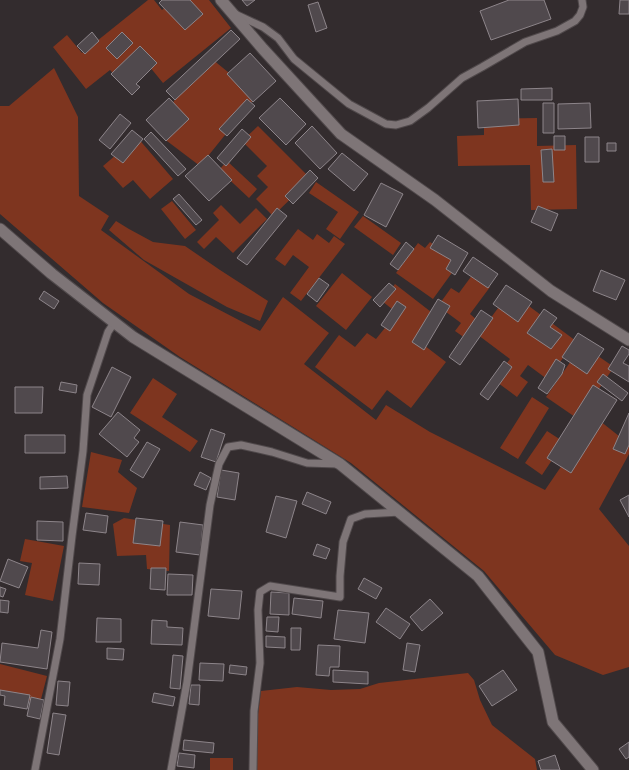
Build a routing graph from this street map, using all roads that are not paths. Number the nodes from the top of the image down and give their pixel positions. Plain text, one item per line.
1 (221, 0) edge
2 (582, 0) edge
3 (233, 13) junction
4 (0, 229) edge
5 (114, 323) junction
6 (629, 340) edge
7 (340, 464) junction
8 (400, 512) junction
9 (35, 770) edge
10 (171, 770) edge
11 (253, 770) edge
12 (594, 770) edge

1 - 3 street
2 - 3 lane
3 - 6 street
4 - 5 street
5 - 7 street
5 - 9 lane
7 - 8 street
7 - 10 lane
8 - 11 lane
8 - 12 street

